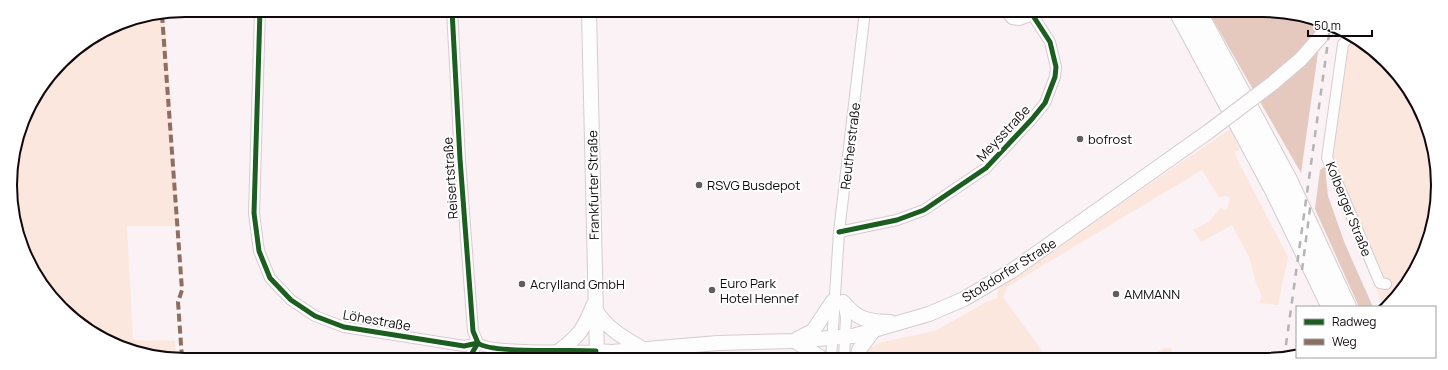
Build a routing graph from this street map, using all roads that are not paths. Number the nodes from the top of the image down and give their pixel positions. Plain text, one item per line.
1 (260, 17) edge
2 (452, 17) edge
3 (589, 17) edge
4 (864, 17) edge
5 (1010, 17) edge
6 (1025, 17) edge
7 (1034, 17) edge
8 (1181, 17) edge
9 (1200, 17) edge
10 (1325, 32) edge
11 (1347, 40) edge
12 (839, 232) junction
13 (1386, 284) dead end
14 (838, 302) junction
15 (595, 304) junction
16 (1330, 306) edge
17 (1347, 306) edge
18 (908, 321) junction
19 (873, 331) junction
20 (838, 337) junction
21 (795, 341) junction
22 (478, 343) junction
23 (643, 349) junction
24 (472, 353) edge
25 (556, 353) edge
26 (597, 353) edge
27 (612, 353) edge
28 (634, 353) edge
29 (815, 353) edge
30 (833, 353) edge
31 (843, 353) edge
32 (858, 353) edge

1 - 22 street, Löhestraße
2 - 22 street, Reisertstraße
3 - 15 main road, Frankfurter Straße
4 - 12 street, Reutherstraße
5 - 6 street, Meysstraße
7 - 12 street, Meysstraße
8 - 16 highway
9 - 17 highway
10 - 18 main road, Stoßdorfer Straße, bridge
11 - 13 street, Kolberger Straße
12 - 14 street, Reutherstraße
14 - 18 main road
14 - 20 street, Reutherstraße
14 - 21 main road
15 - 23 main road
15 - 25 main road
15 - 26 main road, Frankfurter Straße
18 - 19 main road, Stoßdorfer Straße
19 - 20 main road, Stoßdorfer Straße
19 - 32 main road
20 - 21 main road, Stoßdorfer Straße
20 - 30 street, Reutherstraße
20 - 31 street
21 - 23 main road, Stoßdorfer Straße
21 - 29 main road
22 - 24 street
22 - 25 street, Löhestraße
23 - 27 main road, Stoßdorfer Straße
23 - 28 main road

